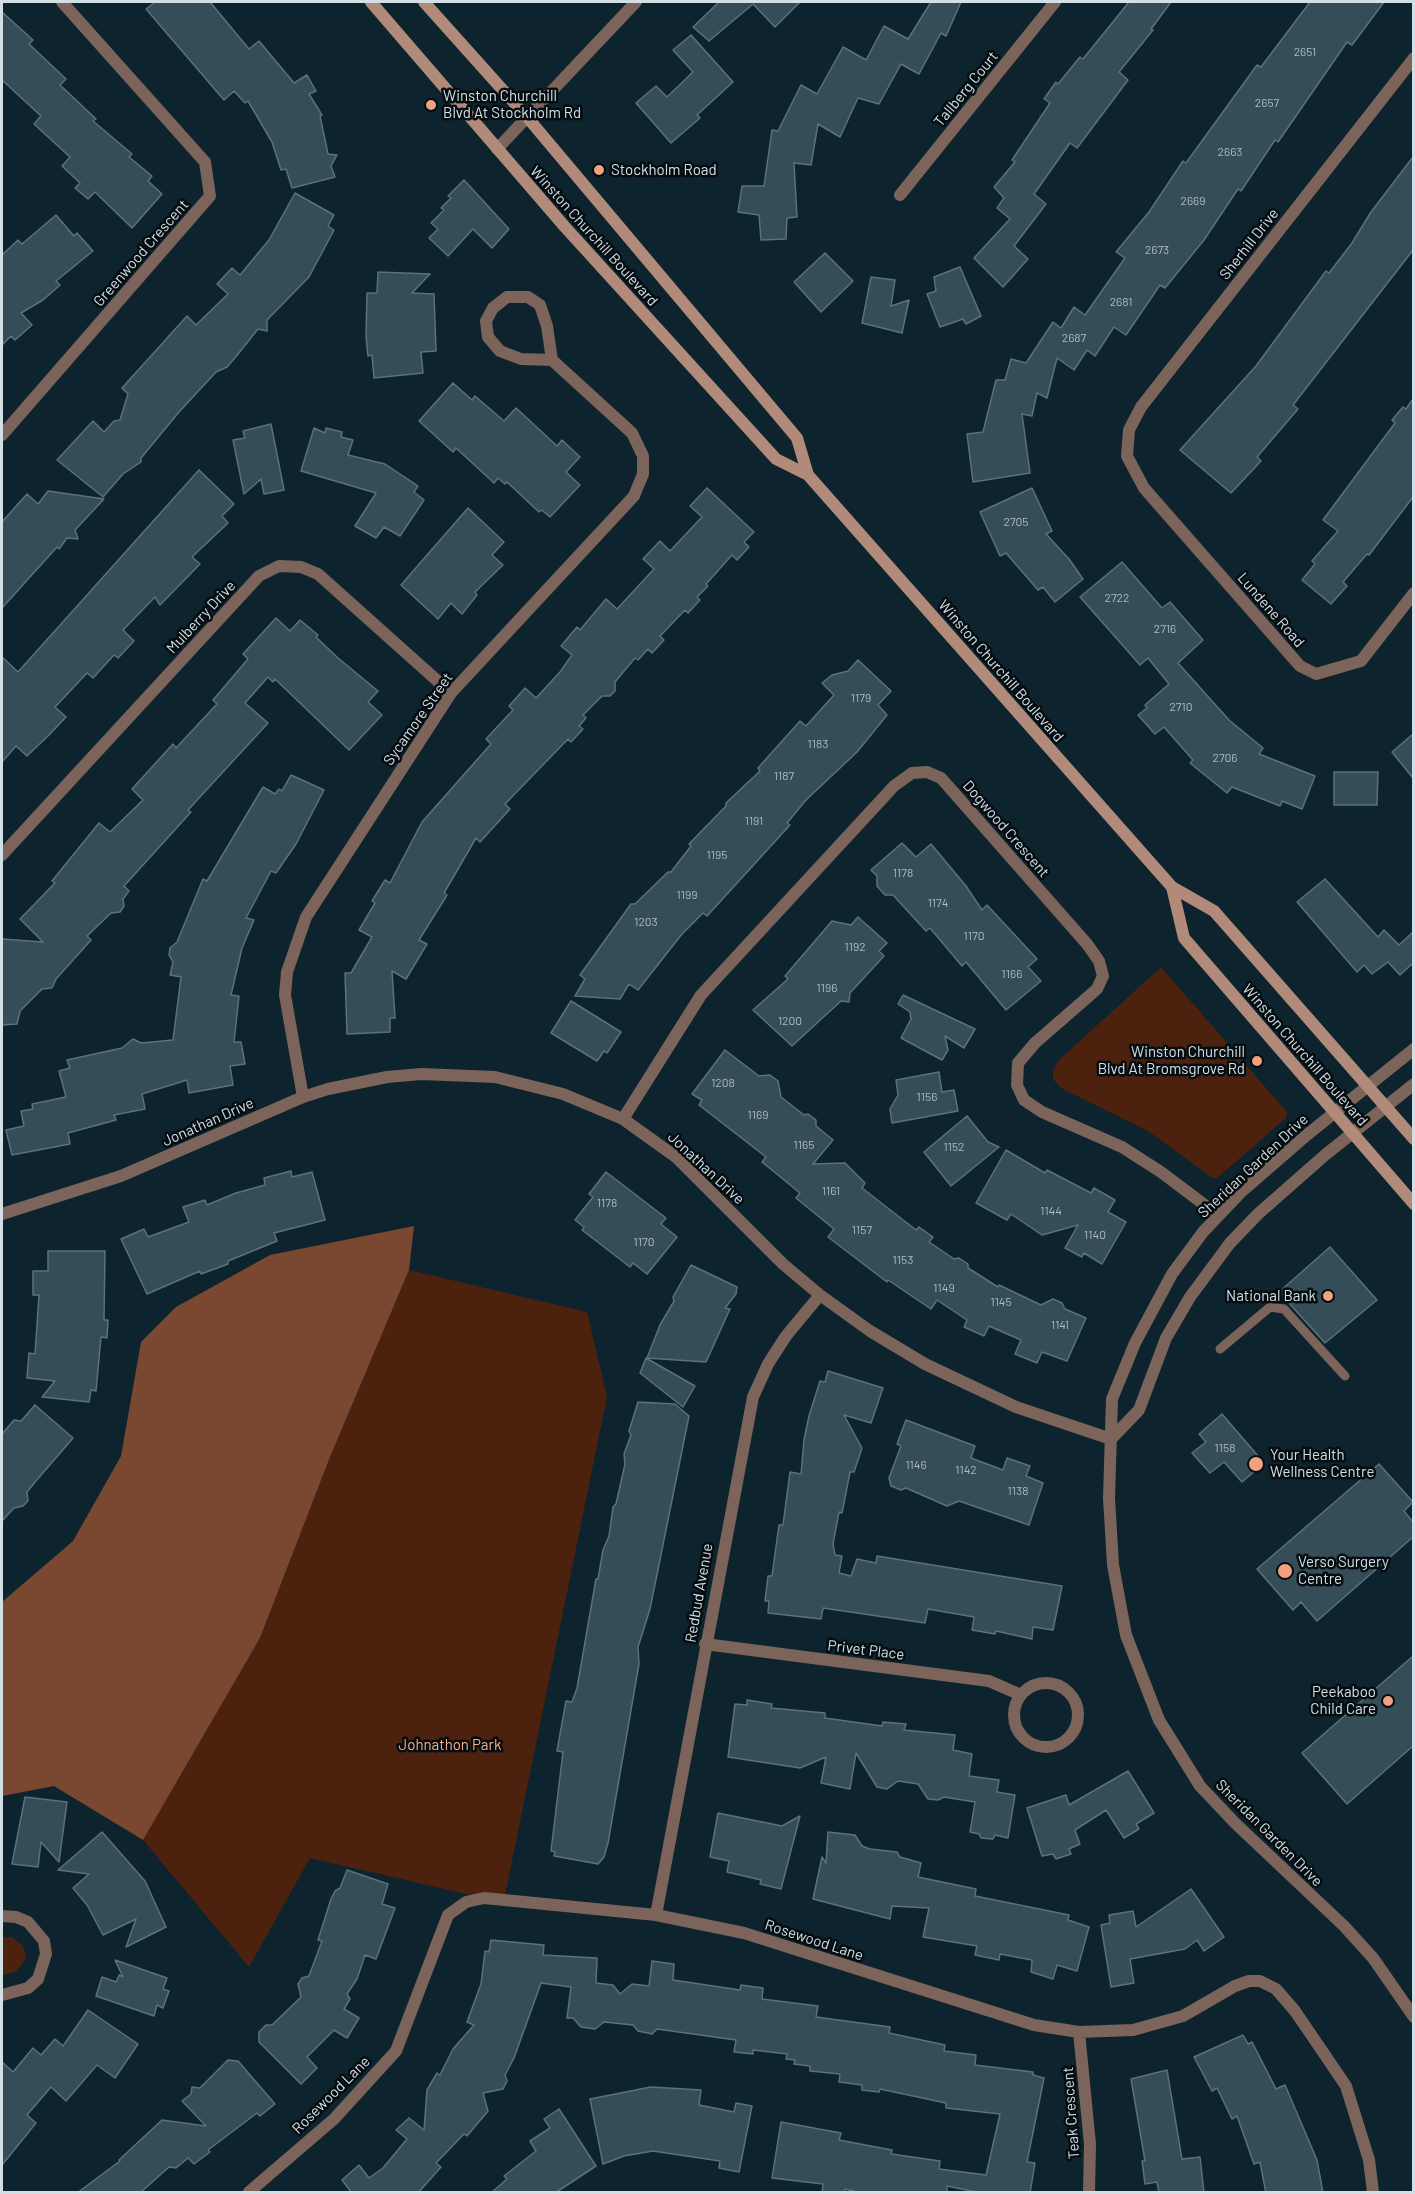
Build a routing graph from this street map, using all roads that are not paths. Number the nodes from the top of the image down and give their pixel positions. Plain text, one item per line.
1 (62, 2) edge
2 (371, 2) edge
3 (424, 2) edge
4 (636, 2) edge
5 (1055, 2) edge
6 (1413, 57) edge
7 (527, 117) junction
8 (497, 149) junction
9 (900, 195) dead end
10 (552, 360) junction
11 (2, 435) edge
12 (1126, 456) joint
13 (808, 475) junction
14 (1413, 593) edge
15 (451, 693) junction
16 (2, 855) edge
17 (1172, 887) junction
18 (1413, 1049) edge
19 (1413, 1084) edge
20 (1368, 1086) junction
21 (303, 1097) junction
22 (1385, 1107) junction
23 (1334, 1113) junction
24 (623, 1119) junction
25 (1352, 1133) junction
26 (1413, 1139) edge
27 (1413, 1204) edge
28 (2, 1214) edge
29 (1218, 1215) junction
30 (820, 1295) junction
31 (1220, 1348) dead end
32 (1345, 1376) dead end
33 (1111, 1438) junction
34 (705, 1644) junction
35 (1021, 1695) junction
36 (656, 1915) junction
37 (2, 1916) edge
38 (2, 1995) edge
39 (1413, 2017) edge
40 (1079, 2032) junction
41 (249, 2193) edge
42 (1089, 2193) edge
43 (1373, 2193) edge

1 - 11 street, Greenwood Crescent
2 - 8 main road, Winston Churchill Boulevard
3 - 7 main road, Winston Churchill Boulevard
4 - 7 street
5 - 9 street, Tallberg Court
6 - 12 street, Sherhill Drive
7 - 8 street
7 - 13 main road, Winston Churchill Boulevard
8 - 13 main road, Winston Churchill Boulevard
10 - 10 street
10 - 15 street, Sycamore Street
12 - 14 street, Lundene Road
13 - 17 main road, Winston Churchill Boulevard
15 - 16 street, Mulberry Drive
15 - 21 street, Sycamore Street
17 - 20 main road, Winston Churchill Boulevard
17 - 23 main road, Winston Churchill Boulevard
18 - 20 street, Sheridan Garden Drive
19 - 22 street
20 - 22 main road, Winston Churchill Boulevard
20 - 23 street, Sheridan Garden Drive
21 - 24 street, Jonathan Drive
21 - 28 street, Jonathan Drive
22 - 25 street
22 - 26 main road, Winston Churchill Boulevard
23 - 25 main road, Winston Churchill Boulevard
23 - 29 street, Sheridan Garden Drive
24 - 29 street, Dogwood Crescent
24 - 30 street, Jonathan Drive
25 - 27 main road, Winston Churchill Boulevard
25 - 33 street
29 - 33 street, Sheridan Garden Drive
30 - 33 street, Jonathan Drive
30 - 34 street, Redbud Avenue
31 - 32 lane
33 - 39 street, Sheridan Garden Drive
34 - 35 street, Privet Place
34 - 36 street, Redbud Avenue
35 - 35 street
36 - 40 street, Rosewood Lane
36 - 41 street, Rosewood Lane
37 - 38 street
40 - 42 street, Teak Crescent
40 - 43 street, Rosewood Lane

